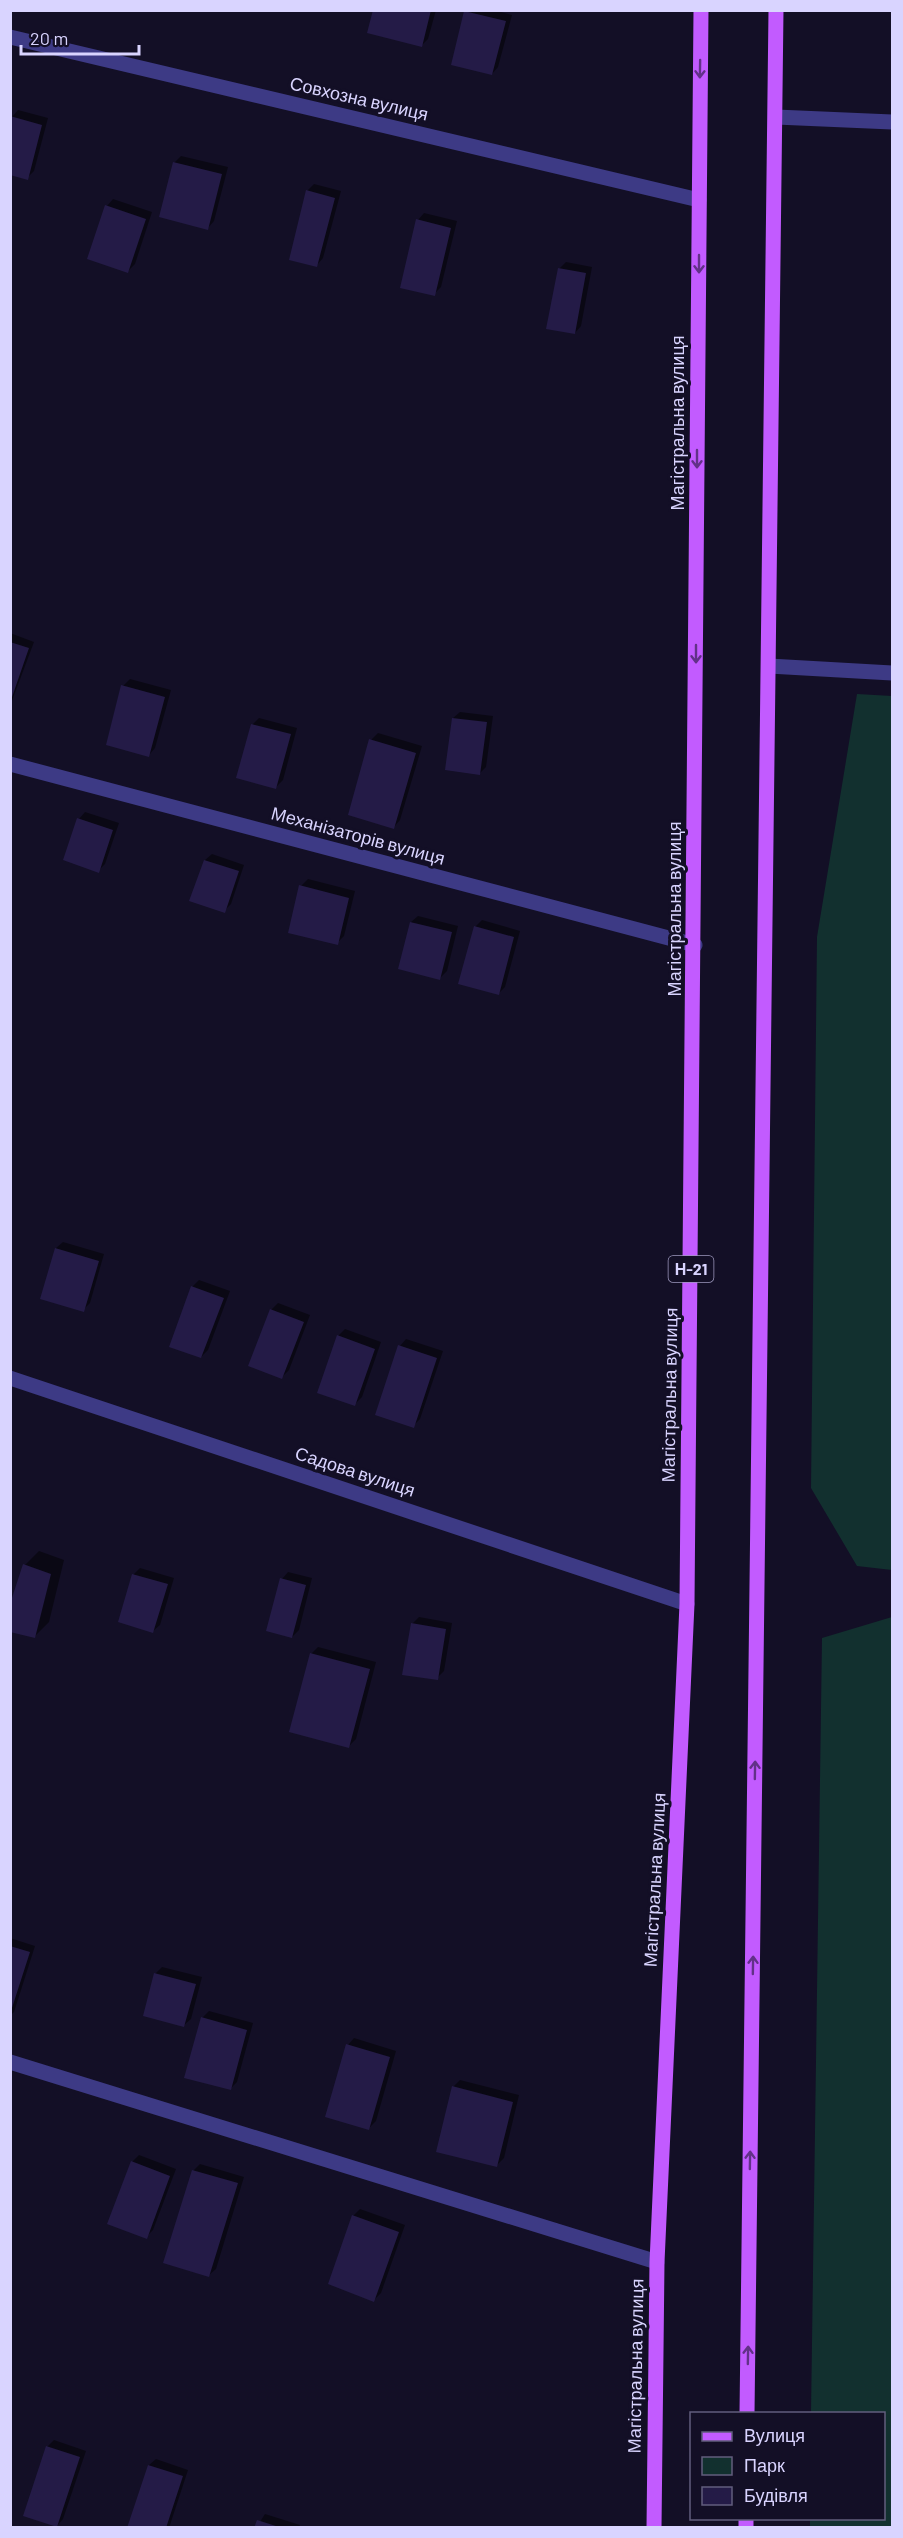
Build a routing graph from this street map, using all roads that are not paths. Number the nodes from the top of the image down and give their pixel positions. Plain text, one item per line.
1 (701, 10) edge
2 (776, 10) edge
3 (10, 37) edge
4 (776, 117) junction
5 (892, 122) edge
6 (699, 200) junction
7 (768, 666) junction
8 (892, 674) edge
9 (10, 764) edge
10 (694, 945) junction
11 (10, 1378) edge
12 (687, 1604) junction
13 (10, 2062) edge
14 (657, 2262) junction
15 (747, 2412) edge
16 (654, 2528) edge

1 -> 6 main road, Магістральна вулиця / Н-21
2 - 4 main road
3 - 6 street, Совхозна вулиця
4 - 5 street
4 - 7 main road
6 -> 10 main road, Магістральна вулиця / Н-21
7 - 8 street
15 -> 7 main road
9 - 10 street, Механізаторів вулиця
10 - 12 main road, Магістральна вулиця / Н-21
11 - 12 street, Садова вулиця
12 - 14 main road, Магістральна вулиця / Н-21
13 - 14 street
14 - 16 main road, Магістральна вулиця / Н-21

